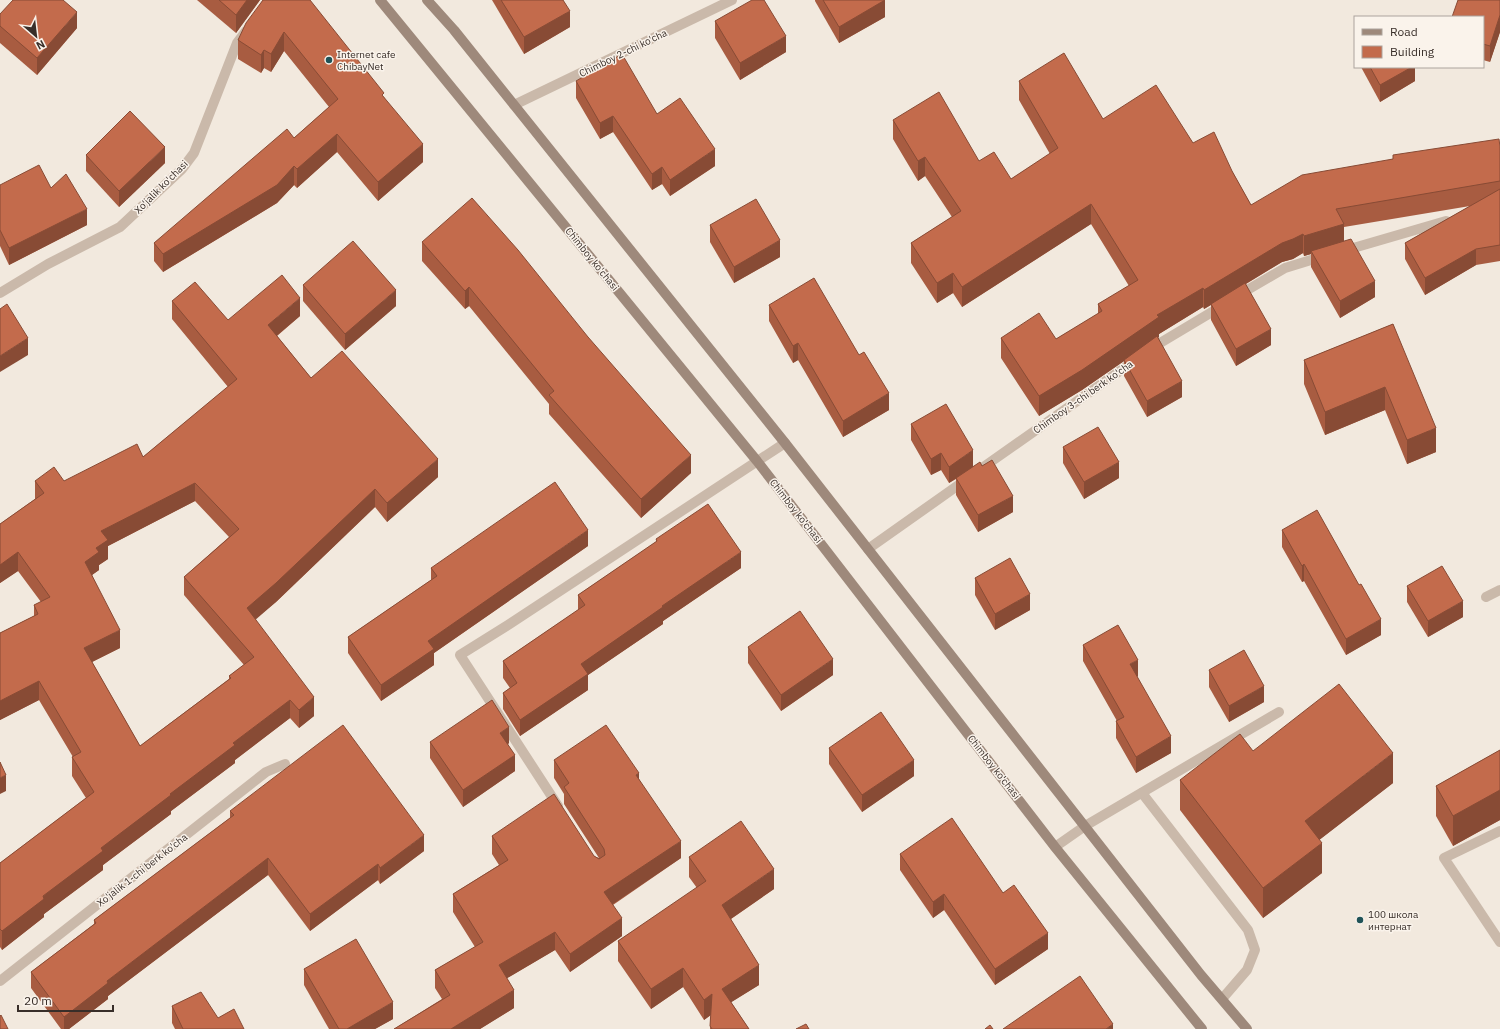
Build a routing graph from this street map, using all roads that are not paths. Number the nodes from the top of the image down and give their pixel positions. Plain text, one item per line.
1 (380, 0) edge
2 (428, 0) edge
3 (732, 0) edge
4 (250, 24) edge
5 (514, 105) junction
6 (1446, 221) edge
7 (0, 293) edge
8 (785, 443) junction
9 (757, 461) junction
10 (868, 549) junction
11 (1500, 590) edge
12 (1486, 597) dead end
13 (1279, 712) dead end
14 (285, 764) dead end
15 (1142, 793) junction
16 (561, 812) edge
17 (1085, 826) junction
18 (1500, 830) edge
19 (1055, 847) junction
20 (1500, 942) edge
21 (0, 981) edge
22 (1222, 999) junction
23 (1202, 1029) edge
24 (1247, 1029) edge

1 - 9 main road, Chimboy ko'chasi
2 - 5 main road
3 - 5 street, Chimboy 2-chi ko'cha
4 - 7 street, Xo'jalik ko'chasi
5 - 8 main road
6 - 10 street, Chimboy 3-chi berk ko'cha
8 - 9 street
8 - 10 main road
9 - 16 street
9 - 19 main road, Chimboy ko'chasi
10 - 17 main road
11 - 12 street
13 - 15 street
14 - 21 street, Xo'jalik 1-chi berk ko'cha
15 - 17 street
15 - 22 street
17 - 19 street
17 - 22 main road
18 - 20 street
19 - 23 main road, Chimboy ko'chasi
22 - 24 main road

